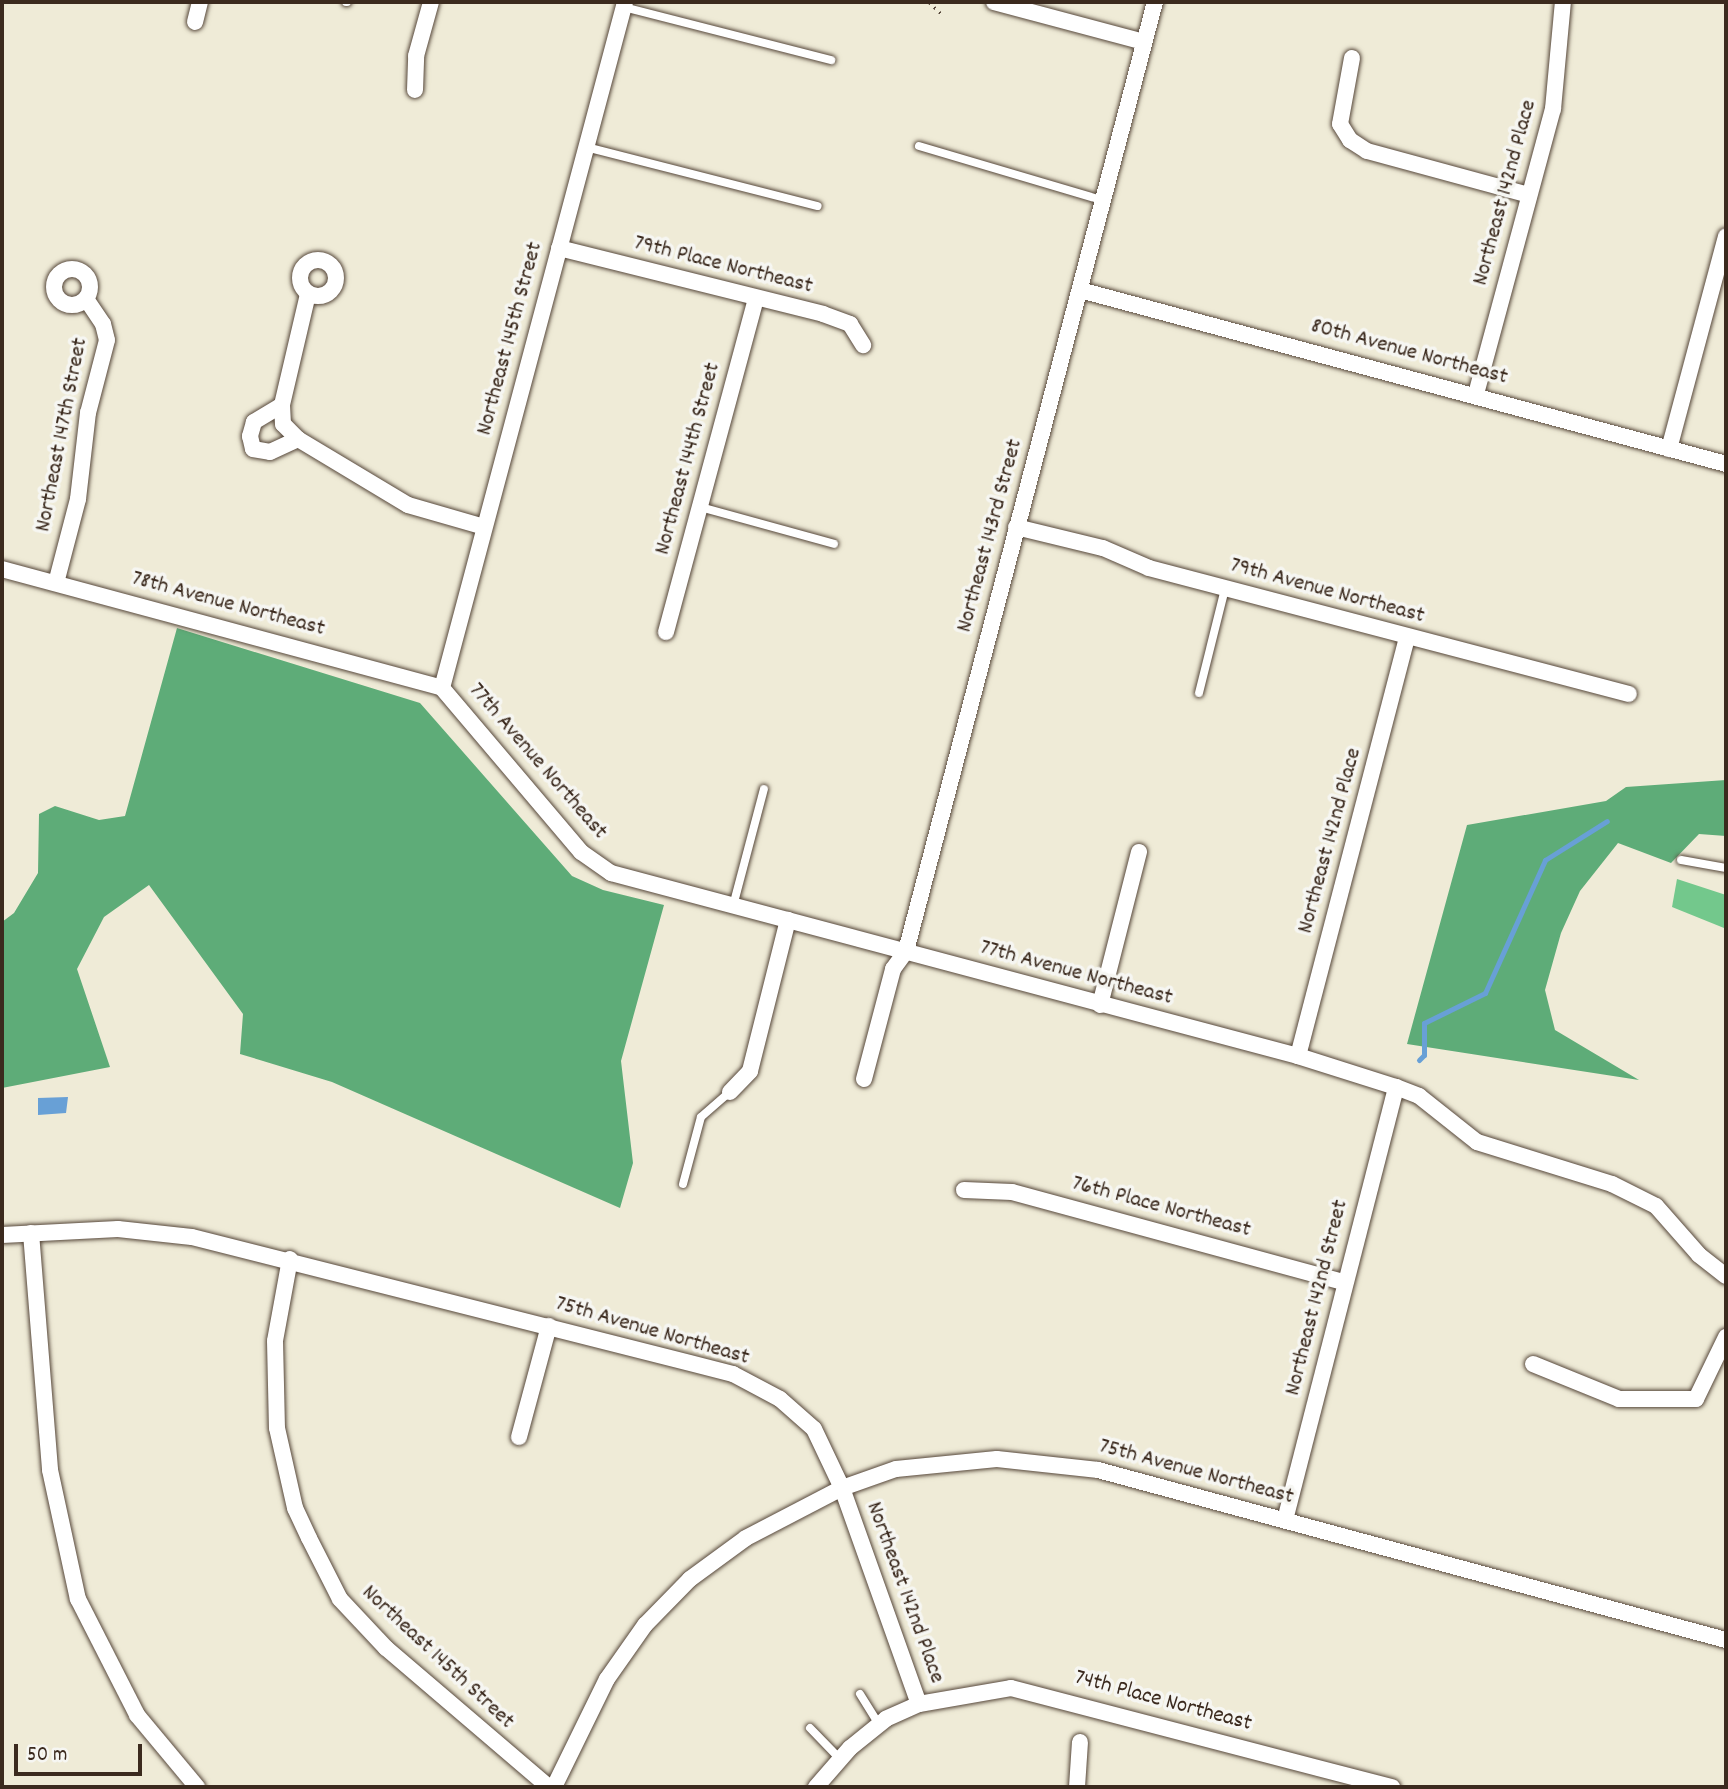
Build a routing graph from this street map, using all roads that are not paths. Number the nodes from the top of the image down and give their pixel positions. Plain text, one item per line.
1 (200, 2) edge
2 (430, 2) edge
3 (994, 2) edge
4 (1155, 2) edge
5 (1563, 2) edge
6 (624, 4) edge
7 (195, 22) dead end
8 (1144, 42) junction
9 (1352, 58) dead end
10 (831, 60) dead end
11 (415, 90) dead end
12 (919, 146) dead end
13 (586, 148) junction
14 (1529, 195) junction
15 (1101, 200) junction
16 (818, 206) dead end
17 (1726, 237) edge
18 (559, 248) junction
19 (1080, 290) junction
20 (309, 294) dead end
21 (86, 299) dead end
22 (756, 299) junction
23 (863, 345) dead end
24 (1476, 394) junction
25 (282, 405) junction
26 (298, 439) junction
27 (1669, 449) junction
28 (1726, 464) edge
29 (700, 507) junction
30 (484, 527) junction
31 (1016, 527) junction
32 (834, 544) dead end
33 (2, 569) edge
34 (56, 583) junction
35 (1225, 589) junction
36 (666, 632) dead end
37 (1407, 637) junction
38 (442, 688) junction
39 (1199, 693) dead end
40 (1628, 700) dead end
41 (764, 789) dead end
42 (1139, 852) dead end
43 (1681, 860) dead end
44 (1726, 869) edge
45 (733, 906) junction
46 (788, 920) junction
47 (906, 951) junction
48 (1100, 1005) junction
49 (1298, 1056) junction
50 (864, 1079) dead end
51 (1396, 1087) junction
52 (730, 1092) joint
53 (682, 1184) dead end
54 (964, 1190) dead end
55 (31, 1233) junction
56 (2, 1235) edge
57 (290, 1259) junction
58 (1726, 1276) edge
59 (1343, 1282) junction
60 (549, 1326) junction
61 (1726, 1337) edge
62 (1533, 1364) dead end
63 (519, 1437) dead end
64 (842, 1488) junction
65 (1285, 1520) junction
66 (1726, 1640) edge
67 (860, 1693) dead end
68 (919, 1704) junction
69 (879, 1724) junction
70 (810, 1728) dead end
71 (1080, 1742) dead end
72 (839, 1759) junction
73 (197, 1787) edge
74 (552, 1787) edge
75 (816, 1787) edge
76 (1077, 1787) edge
77 (1392, 1787) edge

1 - 7 street
2 - 11 street
3 - 8 street
4 - 8 street, Northeast 143rd Street
5 - 14 street, Northeast 142nd Place
6 - 10 lane
6 - 13 street, Northeast 145th Street
8 - 15 street, Northeast 143rd Street
9 - 14 street
12 - 15 lane
13 - 16 lane
13 - 18 street, Northeast 145th Street
14 - 24 street, Northeast 142nd Place
15 - 19 street, Northeast 143rd Street
17 - 27 street
18 - 22 street, 79th Place Northeast
18 - 30 street, Northeast 145th Street
19 - 24 street, 80th Avenue Northeast
19 - 31 street, Northeast 143rd Street
20 - 25 street
21 - 34 street, Northeast 147th Street
22 - 23 street, 79th Place Northeast
22 - 29 street, Northeast 144th Street
24 - 27 street, 80th Avenue Northeast
25 - 26 street
25 - 26 street
26 - 30 street
27 - 28 street, 80th Avenue Northeast
29 - 32 lane
29 - 36 street, Northeast 144th Street
30 - 38 street, Northeast 145th Street
31 - 35 street, 79th Avenue Northeast
31 - 47 street, Northeast 143rd Street
33 - 34 street, 78th Avenue Northeast
34 - 38 street, 78th Avenue Northeast
35 - 37 street, 79th Avenue Northeast
35 - 39 lane
37 - 40 street, 79th Avenue Northeast
37 - 49 street, Northeast 142nd Place
38 - 45 street, 77th Avenue Northeast
41 - 45 lane
42 - 48 street
43 - 44 lane
45 - 46 street, 77th Avenue Northeast
46 - 47 street, 77th Avenue Northeast
46 - 52 street
47 - 48 street, 77th Avenue Northeast
47 - 50 street, Northeast 143rd Street
48 - 49 street, 77th Avenue Northeast
49 - 51 street, 77th Avenue Northeast
51 - 58 street, 77th Avenue Northeast
51 - 59 street, Northeast 142nd Street
52 - 53 lane
54 - 59 street, 76th Place Northeast
55 - 56 street, 75th Avenue Northeast
55 - 57 street, 75th Avenue Northeast
55 - 73 street
57 - 60 street, 75th Avenue Northeast
57 - 74 street, Northeast 145th Street
59 - 65 street, Northeast 142nd Street
60 - 63 street
60 - 64 street, 75th Avenue Northeast
61 - 62 street
64 - 65 street, 75th Avenue Northeast
64 - 68 street, Northeast 142nd Place
64 - 74 street
65 - 66 street, 75th Avenue Northeast
67 - 69 lane
68 - 69 street, Northeast 142nd Place
68 - 77 street, 74th Place Northeast
69 - 72 street, Northeast 142nd Place
70 - 72 lane
71 - 76 street
72 - 75 street, Northeast 142nd Place

